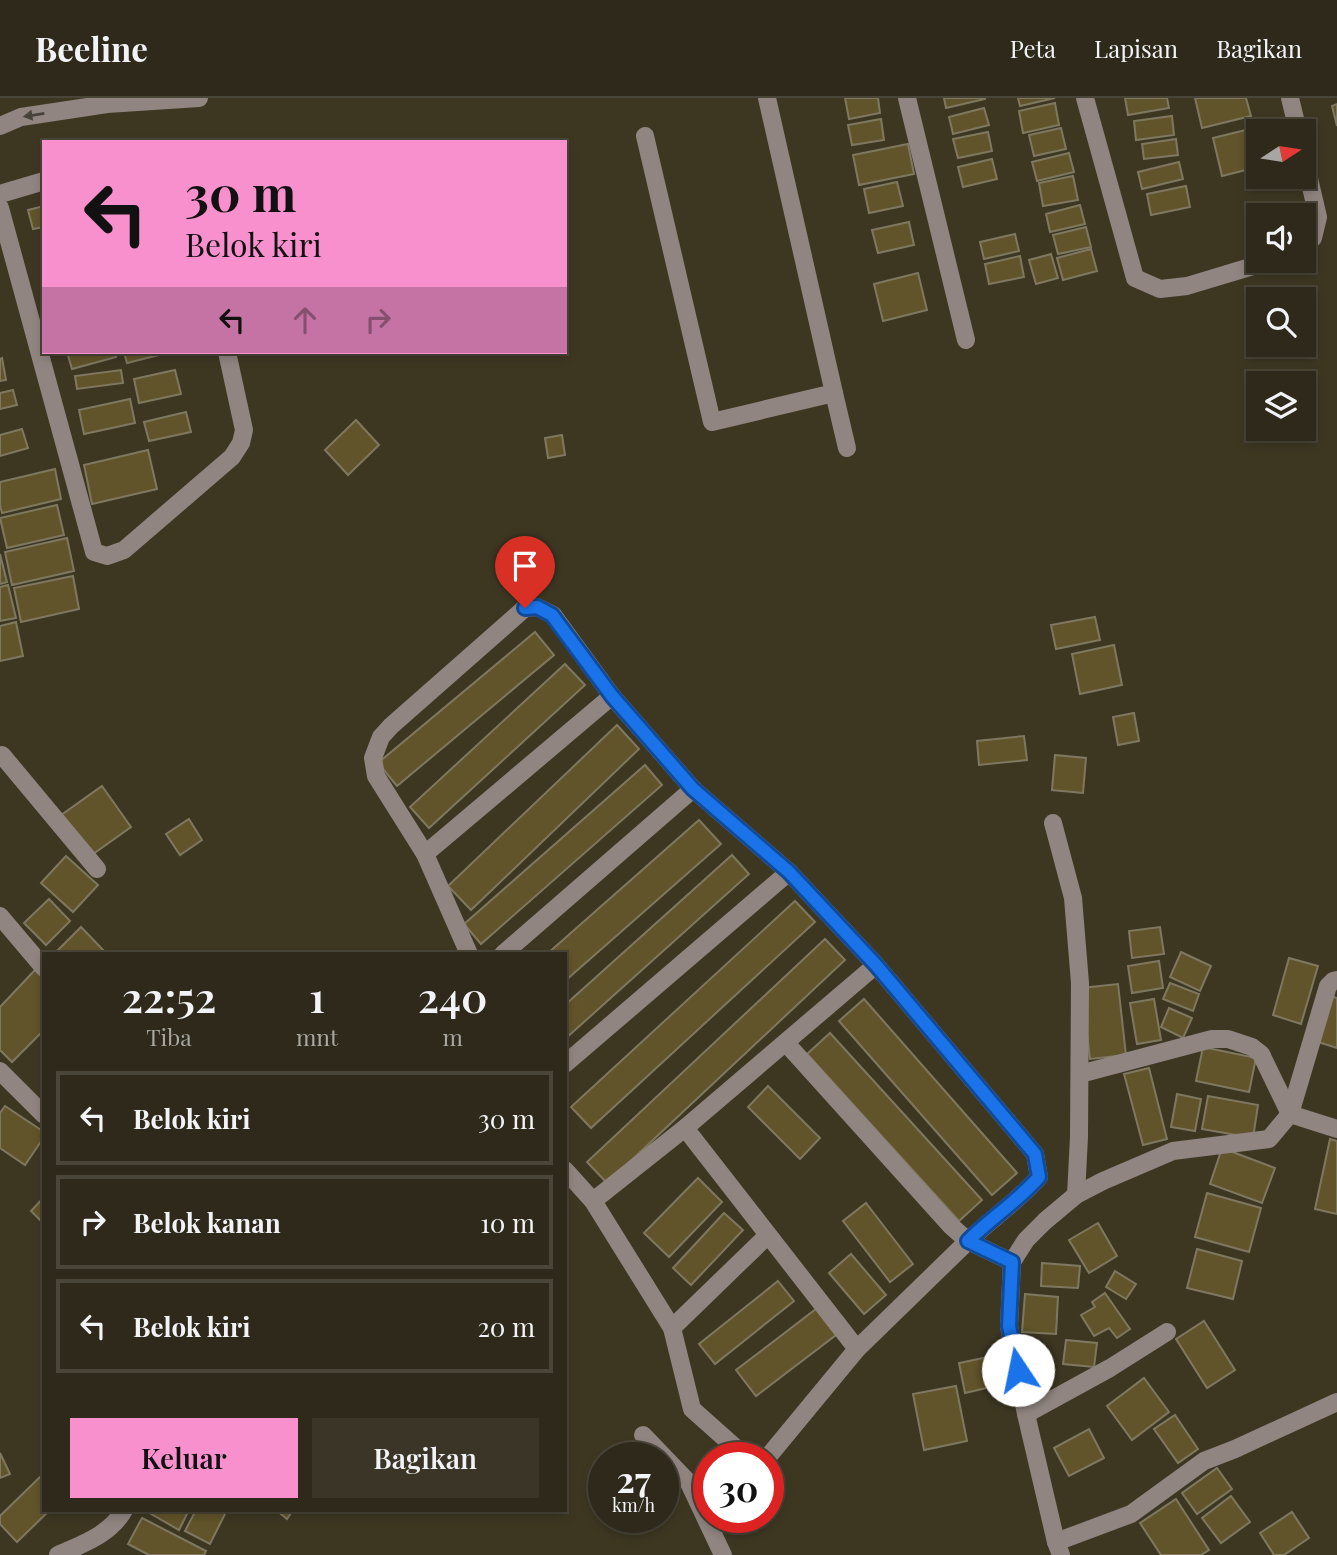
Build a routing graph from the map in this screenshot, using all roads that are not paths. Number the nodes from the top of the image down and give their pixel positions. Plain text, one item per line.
1 (199, 98) edge
2 (767, 98) edge
3 (906, 98) edge
4 (1085, 98) edge
5 (1290, 98) edge
6 (1295, 119) edge
7 (0, 127) edge
8 (645, 136) dead end
9 (42, 182) edge
10 (0, 194) edge
11 (0, 208) edge
12 (1246, 268) edge
13 (966, 340) dead end
14 (227, 354) edge
15 (834, 393) junction
16 (847, 448) dead end
17 (612, 696) junction
18 (0, 757) edge
19 (693, 789) junction
20 (1054, 823) dead end
21 (425, 854) junction
22 (97, 869) dead end
23 (789, 872) junction
24 (0, 916) edge
25 (468, 952) edge
26 (505, 952) edge
27 (876, 965) junction
28 (42, 966) edge
29 (1337, 980) edge
30 (786, 1043) junction
31 (567, 1062) edge
32 (0, 1070) edge
33 (1080, 1074) junction
34 (42, 1113) edge
35 (1290, 1114) junction
36 (685, 1128) junction
37 (1337, 1129) edge
38 (567, 1172) edge
39 (1076, 1195) junction
40 (593, 1201) junction
41 (768, 1235) junction
42 (968, 1241) junction
43 (1012, 1262) junction
44 (673, 1328) junction
45 (1167, 1332) dead end
46 (857, 1349) junction
47 (1337, 1402) edge
48 (1026, 1413) junction
49 (643, 1435) dead end
50 (729, 1442) edge
51 (780, 1442) edge
52 (123, 1512) edge
53 (1059, 1549) edge
54 (58, 1555) edge
55 (723, 1555) edge

1 -> 7 street
2 - 15 street
3 - 13 street
4 - 12 street
5 - 6 street
8 - 15 street
9 - 10 street
11 - 14 street
15 - 16 street
17 - 19 street
17 - 21 street
17 - 21 street
18 - 22 street
19 - 23 street
19 - 26 street
20 - 33 street
21 - 25 street
23 - 27 street
23 - 31 street
24 - 28 street
27 - 30 street
27 - 42 street
29 - 35 street
30 - 36 street
30 - 42 street
32 - 34 street
33 - 35 street
33 - 39 street
35 - 37 street
35 - 39 street
36 - 40 street
36 - 41 street
38 - 40 street
39 - 43 street
40 - 44 street
41 - 44 street
41 - 46 street
42 - 43 street
42 - 46 street
43 - 48 street
44 - 50 street
45 - 48 street
46 - 51 street
47 - 53 street
48 - 53 street
49 - 55 street
52 - 54 street

